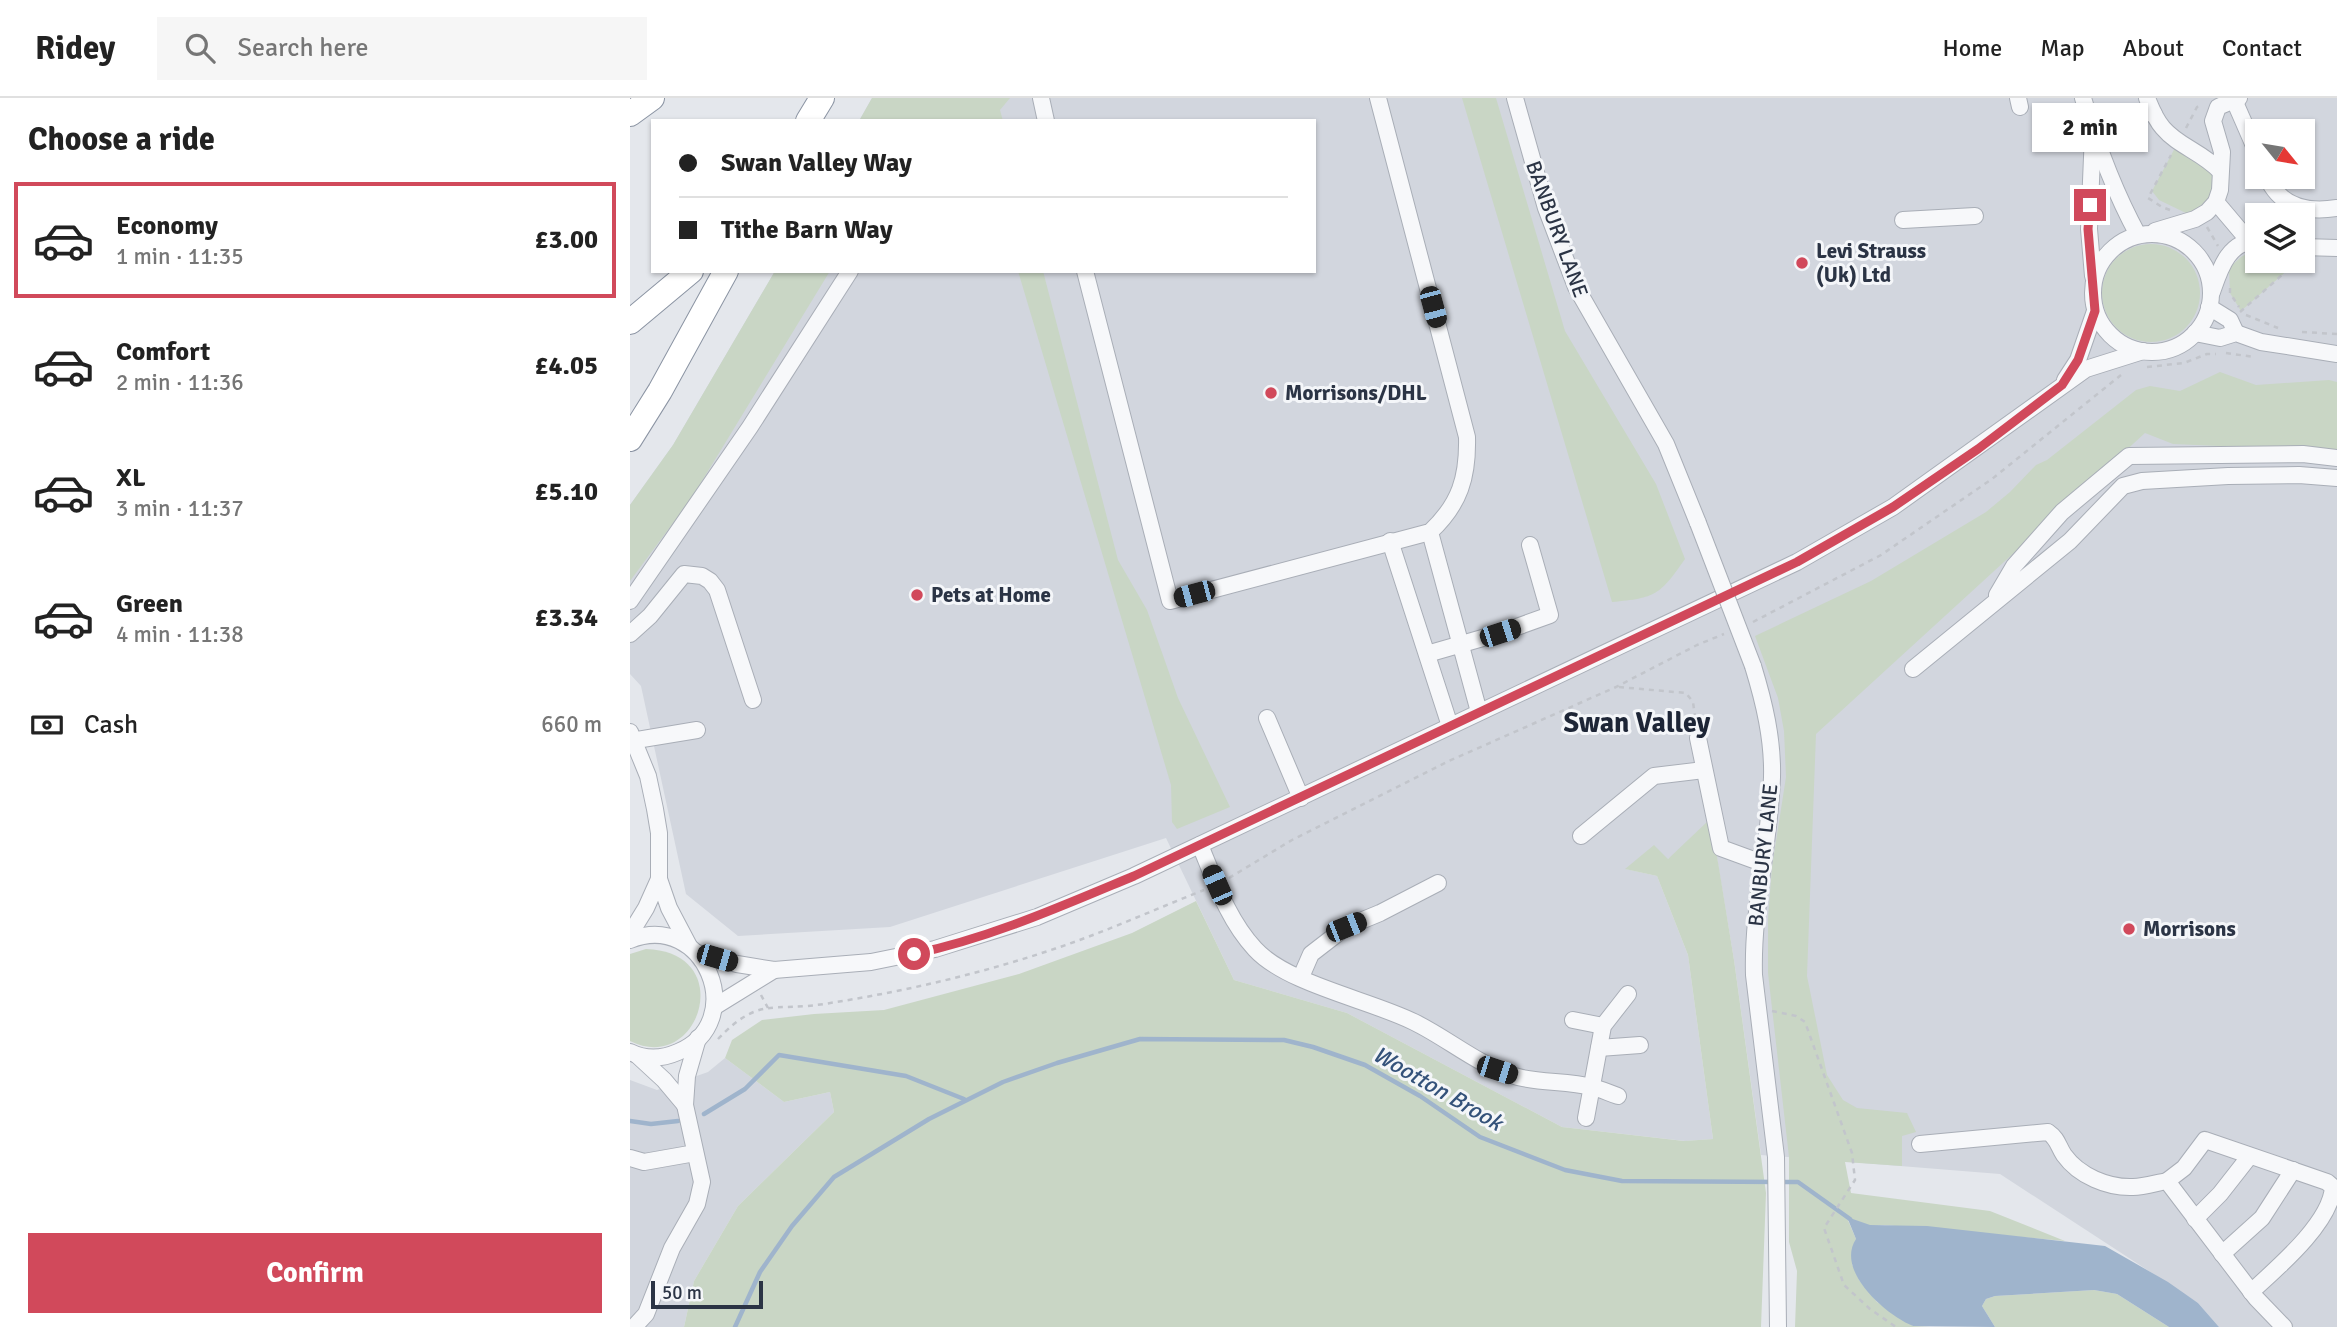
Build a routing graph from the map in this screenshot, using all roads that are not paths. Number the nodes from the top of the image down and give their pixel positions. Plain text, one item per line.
1 (652, 98) edge
2 (822, 98) edge
3 (1041, 98) edge
4 (1378, 98) edge
5 (1515, 98) edge
6 (2083, 98) edge
7 (2147, 98) edge
8 (2237, 99) edge
9 (630, 114) edge
10 (2154, 114) junction
11 (809, 119) edge
12 (1046, 119) edge
13 (2245, 120) edge
14 (2092, 129) junction
15 (2220, 172) junction
16 (2274, 189) edge
17 (2216, 202) junction
18 (2337, 208) edge
19 (1975, 216) dead end
20 (1903, 220) dead end
21 (2245, 233) edge
22 (2143, 234) junction
23 (2245, 245) edge
24 (2315, 247) edge
25 (2337, 248) edge
26 (689, 273) edge
27 (725, 273) edge
28 (849, 273) edge
29 (1086, 273) edge
30 (2093, 282) junction
31 (2210, 301) junction
32 (2095, 311) junction
33 (630, 322) edge
34 (2195, 333) junction
35 (2236, 333) junction
36 (2143, 351) junction
37 (2337, 354) edge
38 (2062, 385) junction
39 (630, 439) edge
40 (2337, 458) edge
41 (2337, 478) edge
42 (1430, 532) junction
43 (1390, 541) junction
44 (1530, 545) dead end
45 (630, 601) edge
46 (1992, 603) junction
47 (630, 634) edge
48 (1461, 644) junction
49 (1427, 654) junction
50 (1913, 669) dead end
51 (753, 700) dead end
52 (1479, 712) junction
53 (1267, 718) dead end
54 (1450, 726) junction
55 (697, 730) dead end
56 (631, 738) edge
57 (1698, 738) road end
58 (1704, 770) junction
59 (1301, 798) junction
60 (1581, 836) dead end
61 (1200, 845) junction
62 (1762, 863) junction
63 (659, 879) junction
64 (1438, 883) dead end
65 (630, 934) edge
66 (630, 940) edge
67 (693, 949) junction
68 (774, 970) junction
69 (1301, 977) junction
70 (1628, 994) dead end
71 (714, 1007) junction
72 (1573, 1020) dead end
73 (1603, 1026) junction
74 (698, 1038) junction
75 (1640, 1045) dead end
76 (1599, 1048) junction
77 (634, 1054) edge
78 (1592, 1087) junction
79 (1618, 1096) dead end
80 (685, 1105) junction
81 (1586, 1118) dead end
82 (1920, 1144) dead end
83 (695, 1153) junction
84 (2249, 1157) junction
85 (630, 1158) edge
86 (2293, 1170) junction
87 (2167, 1181) junction
88 (2195, 1219) junction
89 (2222, 1254) junction
90 (2251, 1292) junction
91 (634, 1327) edge
92 (1778, 1327) edge
93 (2284, 1327) edge

1 - 9 highway
2 - 11 highway
3 - 12 street
4 - 42 street
5 - 62 street, BANBURY LANE, bridge
6 - 14 street
7 - 10 street
8 - 13 street
8 - 15 street
10 - 14 street
10 - 15 street
14 - 22 street
14 - 30 street
15 - 17 street
16 - 18 street
17 - 21 street
17 - 22 street
19 - 20 street
22 - 30 street
22 - 31 street
23 - 31 street
24 - 25 street
26 - 33 highway
27 - 39 highway
28 - 45 street
29 - 43 street
30 - 32 street
31 - 34 street
31 - 35 street
32 - 36 street
32 - 38 street
34 - 35 street
34 - 36 street
35 - 37 street
36 - 38 street
38 - 52 street
40 - 46 street
41 - 46 street
42 - 43 street
42 - 48 street
43 - 49 street
44 - 48 street
46 - 50 street
47 - 51 street
48 - 49 street
48 - 52 street
49 - 54 street
52 - 54 street
53 - 59 street
54 - 59 street
55 - 56 street
56 - 63 street
57 - 58 street
58 - 60 street
58 - 62 street
59 - 61 street
61 - 68 street
61 - 69 street
62 - 92 street, BANBURY LANE
63 - 65 street
63 - 67 street
64 - 69 street
66 - 67 street
67 - 68 street
67 - 71 street
68 - 71 street
69 - 78 street
70 - 73 street
71 - 74 street
72 - 73 street
73 - 76 street
74 - 77 street
74 - 80 street
75 - 76 street
76 - 78 street
77 - 80 street
78 - 79 street
78 - 81 street
80 - 83 street
82 - 87 street
83 - 85 street
83 - 91 street
84 - 86 street
84 - 87 street
84 - 88 street
86 - 89 street
86 - 90 street
87 - 88 street
88 - 89 street
89 - 90 street
90 - 93 street

